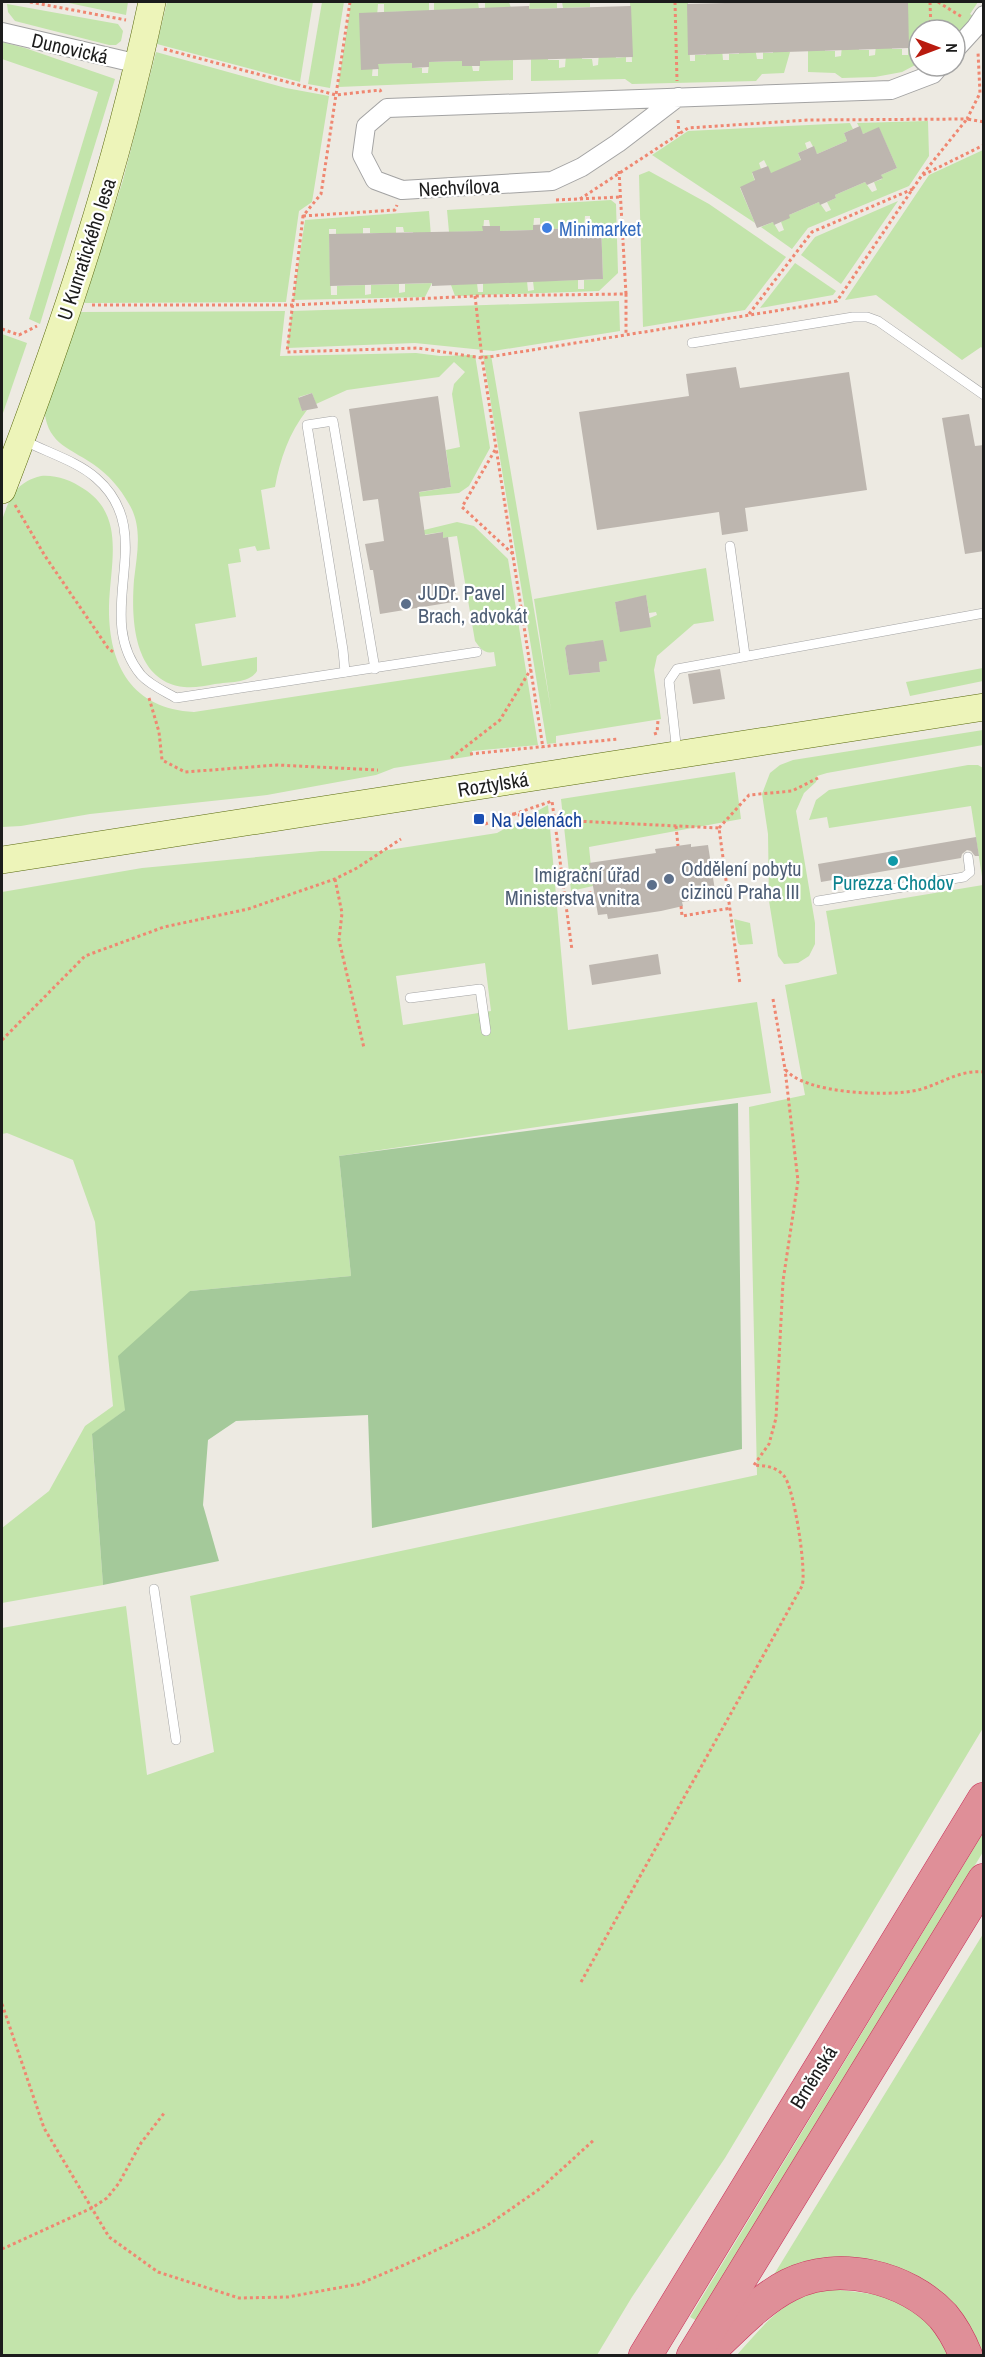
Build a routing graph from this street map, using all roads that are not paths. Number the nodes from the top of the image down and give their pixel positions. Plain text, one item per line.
1 (152, 2) edge
2 (980, 21) edge
3 (2, 32) edge
4 (967, 36) edge
5 (141, 54) junction
6 (922, 78) edge
7 (678, 98) junction
8 (692, 343) dead end
9 (984, 395) edge
10 (21, 439) junction
11 (2, 490) edge
12 (730, 546) dead end
13 (984, 613) edge
14 (477, 652) dead end
15 (746, 656) junction
16 (375, 669) junction
17 (345, 672) junction
18 (984, 707) edge
19 (678, 755) junction
20 (2, 841) edge
21 (73, 849) junction
22 (968, 857) dead end
23 (2, 860) edge
24 (818, 901) dead end
25 (410, 998) dead end
26 (486, 1031) dead end
27 (154, 1589) dead end
28 (176, 1740) dead end
29 (984, 1799) edge
30 (984, 1880) edge
31 (645, 2355) edge
32 (693, 2355) edge
33 (704, 2355) edge
34 (966, 2355) edge

1 - 5 main road, U Kunratického lesa
2 - 4 street
3 - 5 street, Dunovická
5 - 10 main road, U Kunratického lesa
6 - 7 street
7 - 7 street, Nechvílova
8 - 9 lane
10 - 11 main road, U Kunratického lesa
10 - 17 lane
12 - 15 lane
13 - 15 lane
14 - 16 lane
15 - 19 lane
16 - 17 lane
16 - 17 lane
18 - 19 main road, Roztylská
19 - 21 main road, Roztylská
20 - 21 main road
21 - 23 main road, Roztylská
22 - 24 lane
25 - 26 lane
27 - 28 lane
29 - 31 highway, Brněnská
30 - 32 highway
33 - 34 highway

